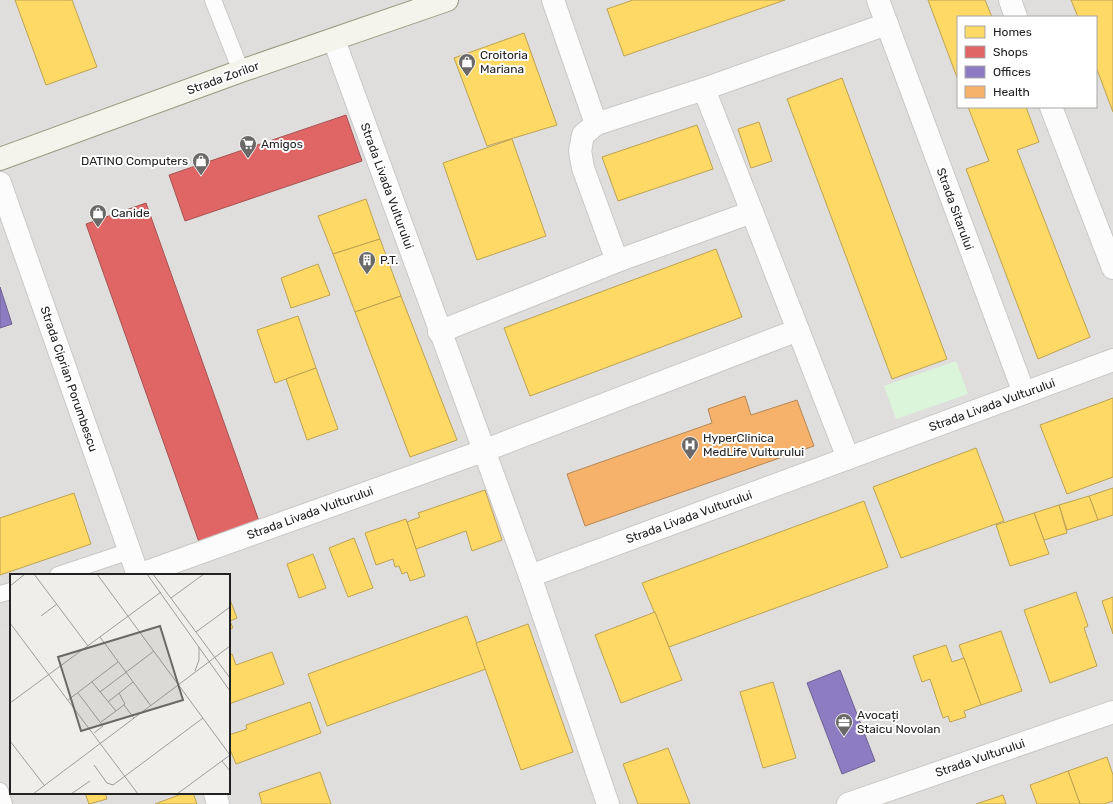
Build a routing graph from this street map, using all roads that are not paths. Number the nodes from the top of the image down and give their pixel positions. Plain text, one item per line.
1 (213, 0) edge
2 (447, 0) edge
3 (553, 0) edge
4 (878, 0) edge
5 (1010, 0) edge
6 (1016, 16) edge
7 (887, 24) junction
8 (334, 40) junction
9 (241, 72) junction
10 (704, 89) junction
11 (1051, 108) edge
12 (596, 124) junction
13 (0, 160) edge
14 (0, 183) edge
15 (752, 212) junction
16 (1110, 254) edge
17 (618, 261) junction
18 (798, 330) junction
19 (439, 332) junction
20 (1113, 360) edge
21 (1024, 393) junction
22 (483, 451) junction
23 (848, 458) junction
24 (130, 551) junction
25 (61, 574) edge
26 (138, 574) edge
27 (141, 574) edge
28 (530, 576) junction
29 (10, 591) edge
30 (0, 594) edge
31 (1113, 712) edge
32 (0, 791) edge
33 (214, 794) edge
34 (4, 804) edge
35 (218, 804) edge
36 (608, 804) edge
37 (848, 804) edge

1 - 9 lane
2 - 8 street, Strada Zorilor
3 - 12 street
4 - 7 street, Strada Sitarului
5 - 6 street
7 - 10 street
7 - 21 street, Strada Sitarului
8 - 9 street, Strada Zorilor
8 - 19 street, Strada Livada Vulturului
9 - 13 street, Strada Zorilor
10 - 12 street
10 - 15 street
11 - 16 street
12 - 17 street
14 - 24 street, Strada Ciprian Porumbescu
15 - 17 street
15 - 18 street
17 - 19 street
18 - 22 street, Strada Livada Vulturului
18 - 23 street
19 - 22 street, Strada Livada Vulturului
20 - 21 street, Strada Livada Vulturului
21 - 23 street, Strada Livada Vulturului
22 - 27 street, Strada Livada Vulturului
22 - 28 street, Strada Livada Vulturului
23 - 28 street, Strada Livada Vulturului
24 - 25 lane
24 - 26 street, Strada Ciprian Porumbescu
28 - 36 street, Strada Livada Vulturului
29 - 30 lane
31 - 37 street, Strada Vulturului
32 - 34 lane
33 - 35 street

